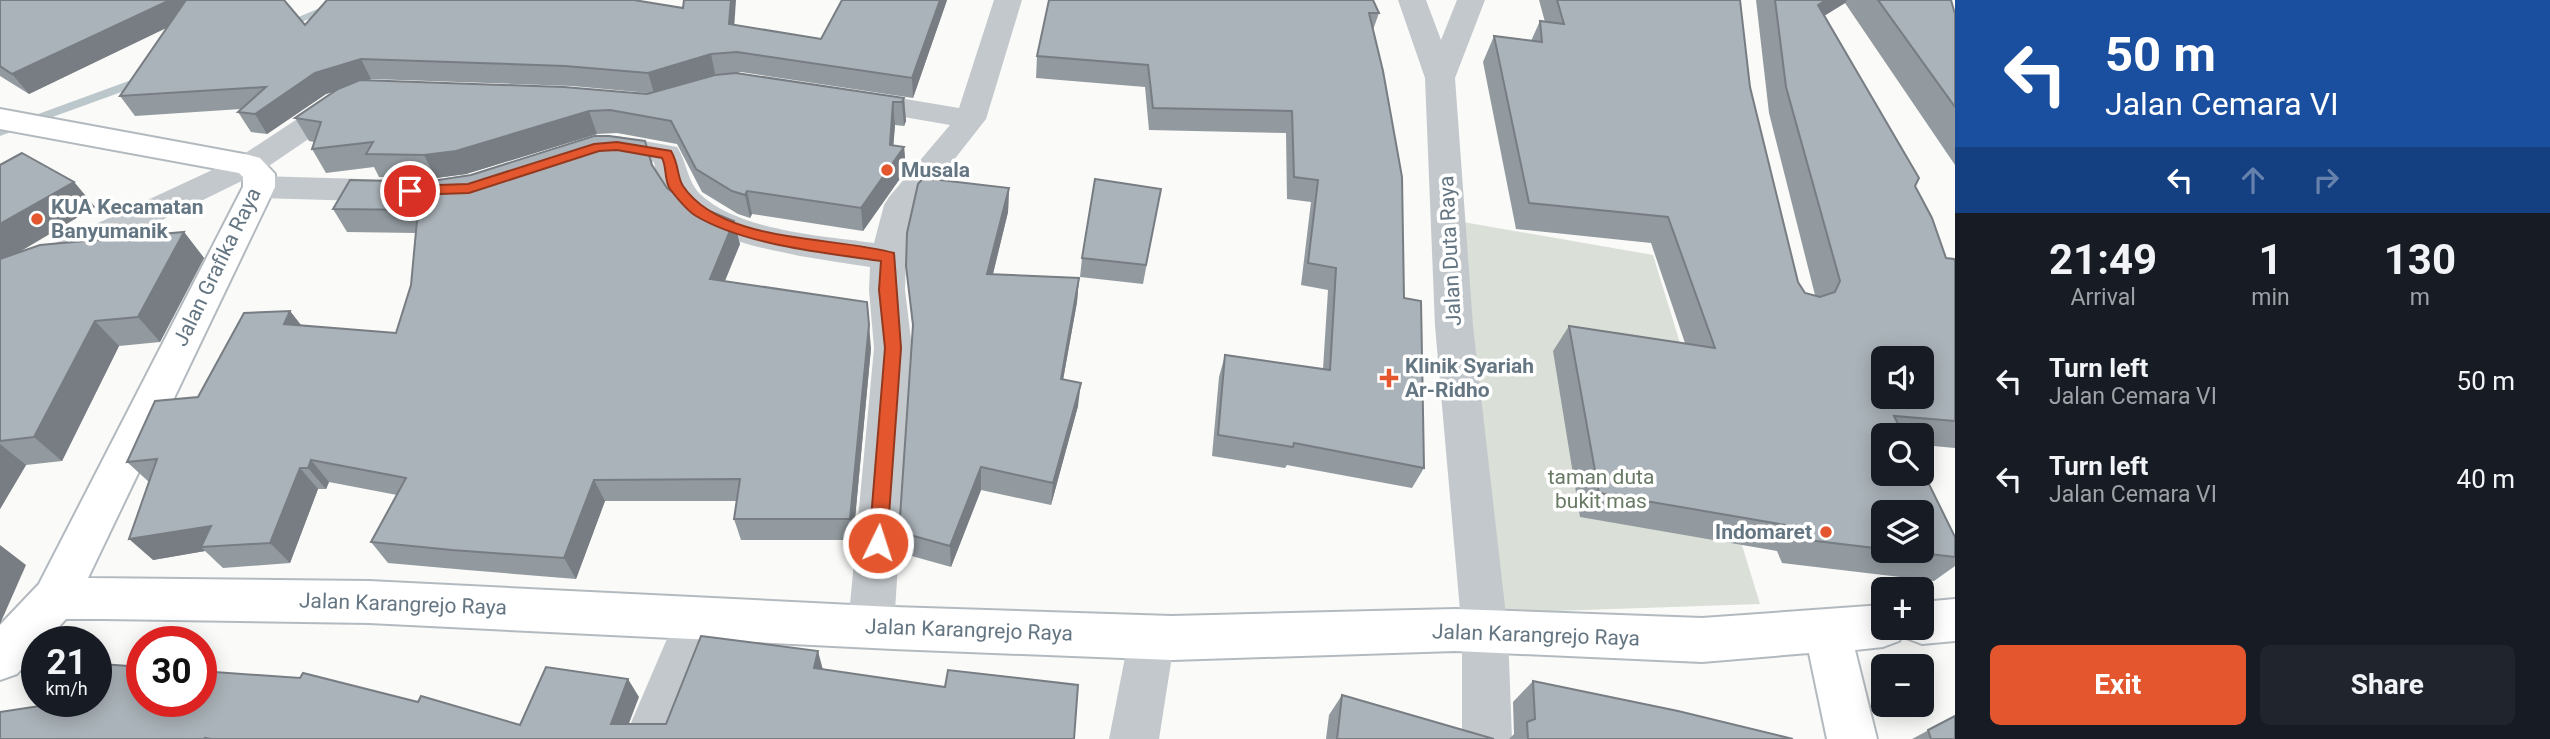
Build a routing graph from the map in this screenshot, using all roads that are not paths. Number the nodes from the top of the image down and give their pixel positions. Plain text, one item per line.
1 (1008, 0) edge
2 (1412, 0) edge
3 (1471, 0) edge
4 (1440, 78) junction
5 (371, 91) edge
6 (822, 95) edge
7 (0, 119) edge
8 (971, 119) junction
9 (564, 159) edge
10 (254, 176) junction
11 (423, 191) edge
12 (888, 257) junction
13 (0, 277) edge
14 (55, 599) junction
15 (698, 619) junction
16 (1955, 620) edge
17 (1934, 622) edge
18 (871, 626) junction
19 (1871, 627) edge
20 (1827, 630) junction
21 (1485, 633) junction
22 (1152, 637) junction
23 (0, 658) edge
24 (649, 739) edge
25 (1134, 739) edge
26 (1488, 739) edge
27 (1852, 739) edge

1 - 8 street
2 - 4 street, Jalan Duta Raya
3 - 4 street, Jalan Duta Raya
4 - 21 street, Jalan Duta Raya
5 - 10 street
6 - 8 street
7 - 10 main road, Jalan Grafika Raya
8 - 12 street
9 - 12 street
10 - 11 street
10 - 13 street
10 - 14 main road, Jalan Grafika Raya
12 - 18 street
14 - 15 main road, Jalan Karangrejo Raya
14 - 23 main road, Jalan Grafika Raya
15 - 18 main road, Jalan Karangrejo Raya
15 - 24 street
16 - 17 main road
18 - 22 main road, Jalan Karangrejo Raya
19 - 20 main road, Jalan Karangrejo Raya
20 - 21 main road, Jalan Karangrejo Raya
20 - 27 main road
21 - 22 main road, Jalan Karangrejo Raya
21 - 26 street, Jalan Duta Raya
22 - 25 street

